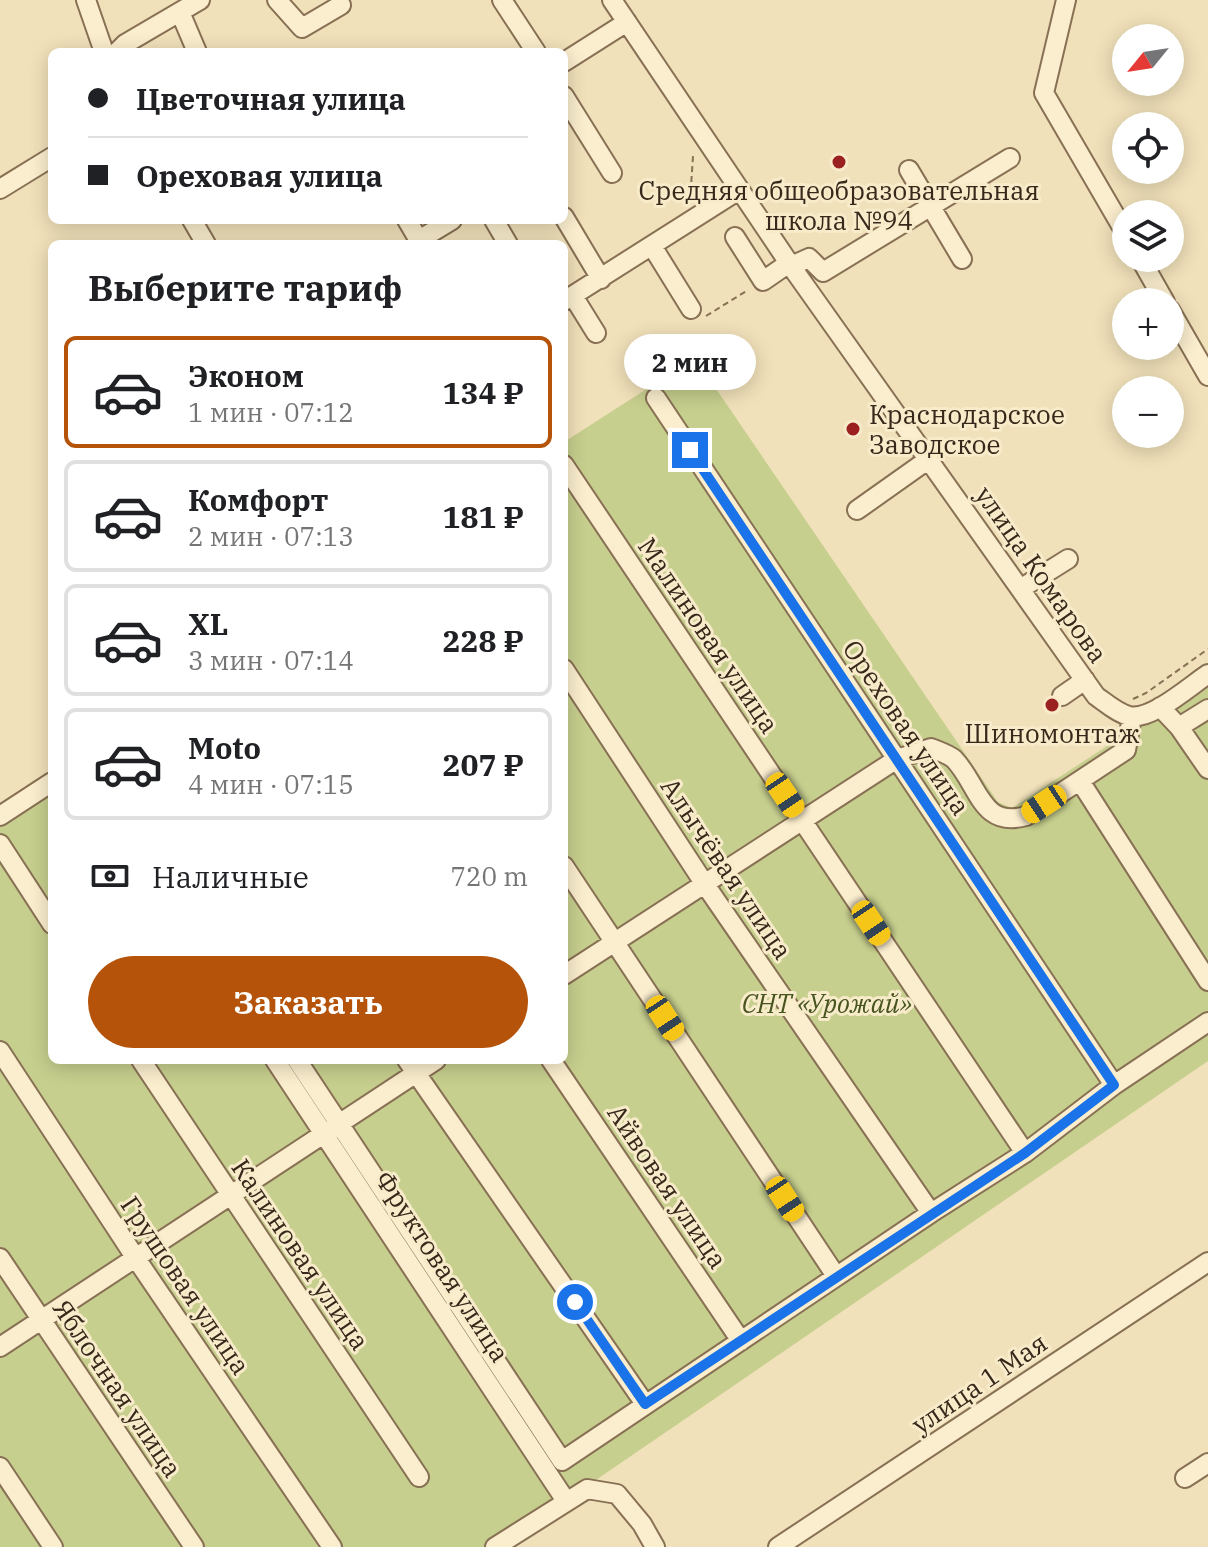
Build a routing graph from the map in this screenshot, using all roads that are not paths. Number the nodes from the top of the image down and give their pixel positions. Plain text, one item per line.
1 (86, 0) edge
2 (200, 0) edge
3 (277, 0) edge
4 (502, 0) edge
5 (612, 0) edge
6 (1066, 0) edge
7 (341, 5) dead end
8 (180, 12) junction
9 (627, 22) junction
10 (112, 48) edge
11 (119, 48) edge
12 (195, 48) edge
13 (533, 48) edge
14 (568, 59) edge
15 (568, 102) edge
16 (1010, 158) dead end
17 (48, 159) edge
18 (909, 170) dead end
19 (612, 173) dead end
20 (0, 189) edge
21 (739, 190) junction
22 (932, 206) junction
23 (1112, 210) edge
24 (446, 224) edge
25 (568, 224) edge
26 (735, 237) dead end
27 (423, 240) edge
28 (652, 246) junction
29 (962, 259) dead end
30 (790, 265) junction
31 (601, 279) junction
32 (568, 299) edge
33 (691, 309) road end
34 (596, 333) dead end
35 (1184, 334) edge
36 (1208, 376) edge
37 (656, 398) dead end
38 (929, 459) junction
39 (568, 471) edge
40 (857, 510) dead end
41 (1068, 559) dead end
42 (1020, 589) junction
43 (1208, 674) edge
44 (568, 675) edge
45 (1085, 680) junction
46 (1062, 696) dead end
47 (1160, 707) junction
48 (1208, 709) edge
49 (1125, 715) junction
50 (1179, 727) junction
51 (897, 759) junction
52 (1208, 769) edge
53 (1080, 781) junction
54 (48, 785) edge
55 (0, 816) edge
56 (802, 821) junction
57 (0, 844) edge
58 (568, 872) edge
59 (704, 883) junction
60 (48, 918) edge
61 (614, 941) junction
62 (568, 972) edge
63 (1208, 981) edge
64 (1208, 1022) edge
65 (0, 1051) edge
66 (144, 1064) edge
67 (278, 1064) edge
68 (299, 1064) edge
69 (554, 1064) edge
70 (411, 1067) edge
71 (1114, 1085) junction
72 (331, 1128) junction
73 (1025, 1153) junction
74 (229, 1195) junction
75 (931, 1213) junction
76 (135, 1257) junction
77 (0, 1258) edge
78 (1208, 1262) edge
79 (836, 1276) junction
80 (41, 1320) junction
81 (741, 1341) junction
82 (0, 1347) edge
83 (645, 1404) junction
84 (1208, 1463) edge
85 (0, 1467) edge
86 (419, 1477) dead end
87 (1185, 1478) dead end
88 (566, 1501) junction
89 (53, 1547) edge
90 (194, 1547) edge
91 (332, 1547) edge
92 (495, 1547) edge
93 (655, 1547) edge
94 (778, 1547) edge

1 - 10 street
2 - 8 street
3 - 7 street
4 - 13 street
5 - 9 street
6 - 23 street
8 - 11 street
8 - 12 street
9 - 14 street
9 - 21 street
15 - 19 street
16 - 22 street
17 - 20 street
18 - 22 street
21 - 28 street
21 - 30 street, улица Комарова
22 - 29 street
22 - 30 street
24 - 27 street
25 - 31 street
26 - 30 street
28 - 31 street
28 - 33 street
30 - 38 street, улица Комарова
31 - 32 street
32 - 34 street
35 - 36 street
37 - 51 street, Ореховая улица
38 - 40 street
38 - 42 street, улица Комарова
39 - 56 street, Малиновая улица
41 - 42 street
42 - 45 street, улица Комарова
43 - 47 street
44 - 59 street, Алычёвая улица
45 - 46 street
45 - 49 street, улица Комарова
47 - 49 street
47 - 50 street
48 - 50 street
49 - 53 street
50 - 52 street
51 - 53 street
51 - 56 street
51 - 71 street, Ореховая улица
53 - 63 street
54 - 55 street
56 - 59 street
56 - 73 street, Малиновая улица
57 - 60 street
58 - 61 street
59 - 61 street
59 - 75 street, Алычёвая улица
61 - 62 street
61 - 79 street
64 - 71 street
65 - 76 street, Грушовая улица
66 - 74 street, Калиновая улица
67 - 72 street, Фруктовая улица
68 - 72 street
69 - 81 street, Айвовая улица
70 - 72 street
70 - 83 street
71 - 73 street
72 - 74 street
72 - 83 street
72 - 88 street, Фруктовая улица
73 - 75 street
74 - 76 street
74 - 86 street, Калиновая улица
75 - 79 street
76 - 80 street
76 - 91 street, Грушовая улица
77 - 80 street, Яблочная улица
78 - 94 street, улица 1 Мая
79 - 81 street
80 - 82 street
80 - 90 street, Яблочная улица
81 - 83 street
84 - 87 street
85 - 89 street
88 - 92 street
88 - 93 street

